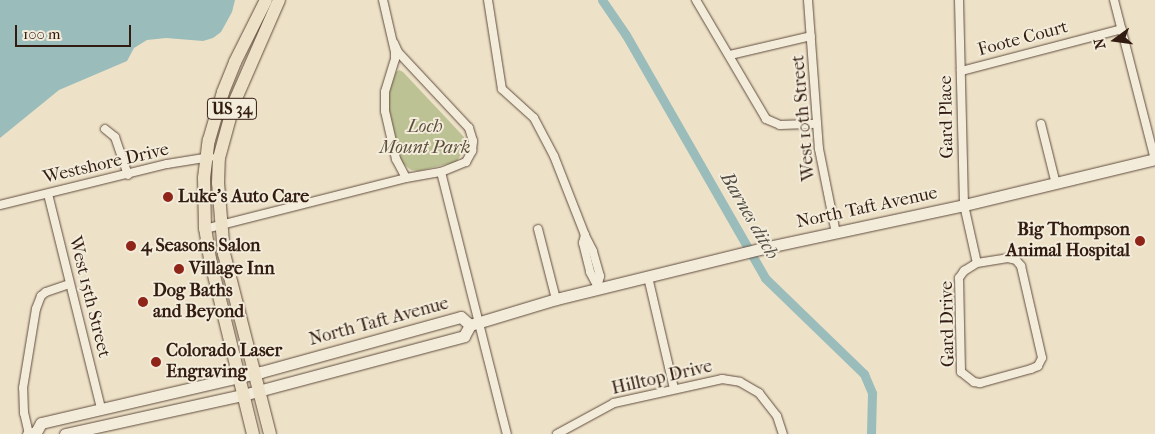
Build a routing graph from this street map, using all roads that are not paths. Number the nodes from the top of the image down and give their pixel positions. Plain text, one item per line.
1 (266, 0) edge
2 (278, 0) edge
3 (383, 0) edge
4 (488, 0) edge
5 (696, 0) edge
6 (808, 0) edge
7 (959, 0) edge
8 (1114, 0) edge
9 (1122, 28) junction
10 (811, 36) junction
11 (394, 43) junction
12 (730, 55) junction
13 (961, 71) junction
14 (817, 124) junction
15 (1041, 124) dead end
16 (105, 129) dead end
17 (213, 158) junction
18 (1155, 160) edge
19 (441, 172) junction
20 (128, 174) junction
21 (406, 178) junction
22 (1056, 184) junction
23 (48, 194) junction
24 (0, 205) edge
25 (964, 205) junction
26 (220, 225) junction
27 (206, 229) junction
28 (538, 229) dead end
29 (836, 233) junction
30 (977, 263) junction
31 (648, 277) junction
32 (69, 284) junction
33 (598, 286) junction
34 (556, 299) junction
35 (475, 324) junction
36 (254, 373) junction
37 (238, 376) junction
38 (674, 389) junction
39 (258, 390) junction
40 (243, 395) junction
41 (101, 408) junction
42 (33, 433) edge
43 (65, 434) edge
44 (254, 434) edge
45 (270, 434) edge
46 (507, 434) edge
47 (557, 434) edge
48 (783, 434) edge

1 - 17 highway, US 34
2 - 17 highway, US 34
3 - 11 street
4 - 33 street
5 - 12 street
6 - 10 street, West 10th Street
7 - 13 street, Gard Place
8 - 9 street
9 - 13 street, Foote Court
9 - 18 street
10 - 12 street
10 - 14 street, West 10th Street
11 - 19 street
11 - 21 street
12 - 14 street
13 - 25 street, Gard Place
14 - 29 street, West 10th Street
15 - 22 street
16 - 20 street
17 - 20 street, Westshore Drive
17 - 26 highway, US 34
17 - 27 highway, US 34
18 - 22 main road, North Taft Avenue
19 - 21 street
19 - 35 street
20 - 23 street, Westshore Drive
21 - 26 street
22 - 25 main road, North Taft Avenue
23 - 24 street, Westshore Drive
23 - 32 street, West 15th Street
25 - 29 main road, North Taft Avenue
25 - 30 street, Gard Place
26 - 27 street
26 - 36 highway, US 34
27 - 37 highway, US 34
28 - 34 street
29 - 31 main road, North Taft Avenue
30 - 30 street, Gard Drive
31 - 33 main road, North Taft Avenue
31 - 38 street
32 - 41 street, West 15th Street
32 - 42 street
33 - 34 main road, North Taft Avenue
34 - 35 main road, North Taft Avenue
35 - 36 main road, North Taft Avenue
35 - 39 main road, North Taft Avenue
35 - 46 street
36 - 37 main road, North Taft Avenue
36 - 39 highway, US 34
37 - 40 highway, US 34
37 - 41 main road, North Taft Avenue
38 - 47 street, Hilltop Drive
38 - 48 street, Hilltop Drive
39 - 40 main road, North Taft Avenue
39 - 45 highway, US 34
40 - 43 main road, North Taft Avenue
40 - 44 highway, US 34
41 - 42 main road, North Taft Avenue

